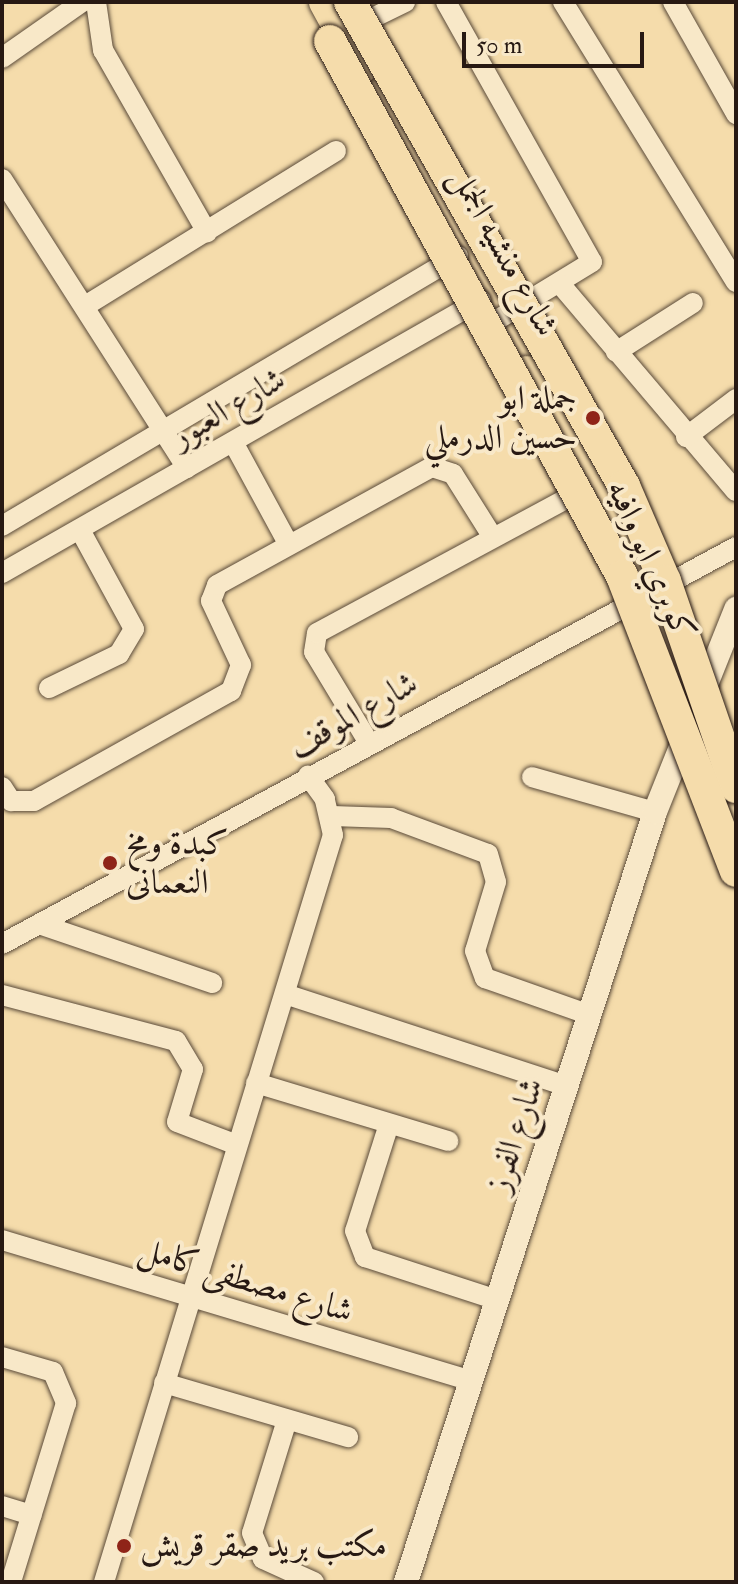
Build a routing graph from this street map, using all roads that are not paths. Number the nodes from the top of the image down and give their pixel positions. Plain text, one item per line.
1 (82, 2) edge
2 (96, 2) edge
3 (307, 2) edge
4 (325, 2) edge
5 (405, 2) edge
6 (446, 2) edge
7 (563, 2) edge
8 (673, 2) edge
9 (340, 25) edge
10 (2, 58) edge
11 (736, 114) edge
12 (336, 151) dead end
13 (2, 179) edge
14 (207, 232) junction
15 (461, 254) junction
16 (736, 282) edge
17 (561, 285) junction
18 (693, 303) dead end
19 (85, 306) junction
20 (491, 309) junction
21 (616, 352) junction
22 (736, 399) edge
23 (164, 432) junction
24 (686, 437) junction
25 (233, 442) junction
26 (187, 468) junction
27 (594, 485) junction
28 (736, 491) edge
29 (2, 526) edge
30 (80, 530) junction
31 (492, 536) junction
32 (289, 545) junction
33 (736, 547) edge
34 (2, 573) edge
35 (647, 591) junction
36 (736, 609) edge
37 (49, 688) dead end
38 (696, 712) junction
39 (369, 743) junction
40 (308, 776) junction
41 (532, 777) dead end
42 (2, 787) edge
43 (736, 787) edge
44 (655, 812) junction
45 (332, 816) junction
46 (736, 871) edge
47 (39, 924) junction
48 (2, 944) edge
49 (212, 983) dead end
50 (285, 994) junction
51 (2, 995) edge
52 (590, 1015) junction
53 (256, 1083) junction
54 (567, 1086) junction
55 (389, 1124) junction
56 (448, 1141) dead end
57 (237, 1145) junction
58 (2, 1240) edge
59 (191, 1297) junction
60 (497, 1300) junction
61 (2, 1357) edge
62 (471, 1381) junction
63 (164, 1383) junction
64 (287, 1420) junction
65 (348, 1437) dead end
66 (2, 1506) edge
67 (32, 1515) junction
68 (11, 1582) edge
69 (104, 1582) edge
70 (314, 1582) edge
71 (406, 1582) edge

1 - 10 street
2 - 14 street
3 - 9 main road, شارع منشيه الجمل
4 - 9 main road, شارع منشيه الجمل
5 - 9 street
6 - 17 street, شارع العبور
7 - 16 street
8 - 11 street
9 - 15 main road, شارع منشيه الجمل
9 - 43 main road, كوبري ابو وافيه, bridge
9 - 46 main road, كوبري ابو وافيه, bridge
12 - 14 street
13 - 19 street
14 - 19 street
15 - 20 main road, شارع منشيه الجمل
15 - 23 street, شارع العبور
17 - 20 street, شارع العبور
17 - 21 street
18 - 21 street
19 - 23 street
20 - 25 street, شارع العبور
20 - 27 main road, شارع منشيه الجمل
21 - 24 street
22 - 24 street
23 - 26 street
23 - 29 street, شارع العبور
24 - 28 street
25 - 26 street, شارع العبور
25 - 32 street
26 - 30 street, شارع العبور
27 - 31 street
27 - 35 main road, شارع منشيه الجمل
30 - 34 street, شارع العبور
30 - 37 street
31 - 32 street
31 - 39 street
32 - 42 street
33 - 35 street, شارع الموقف
35 - 38 main road, شارع منشيه الجمل
35 - 39 street, شارع الموقف
36 - 38 street, شارع الفرز
38 - 44 street, شارع الفرز
39 - 40 street, شارع الموقف
40 - 45 street
40 - 47 street, شارع الموقف
41 - 44 street
44 - 52 street, شارع الفرز
45 - 50 street
45 - 52 street
47 - 48 street, شارع الموقف
47 - 49 street
50 - 53 street
50 - 54 street
51 - 57 street
52 - 54 street, شارع الفرز
53 - 55 street
53 - 57 street
54 - 60 street, شارع الفرز
55 - 56 street
55 - 60 street
57 - 59 street
58 - 59 street, شارع مصطفى كامل
59 - 62 street, شارع مصطفى كامل
59 - 63 street
60 - 62 street, شارع الفرز
61 - 67 street
62 - 71 street, شارع الفرز
63 - 64 street
63 - 69 street
64 - 65 street
64 - 70 street
66 - 67 street
67 - 68 street

